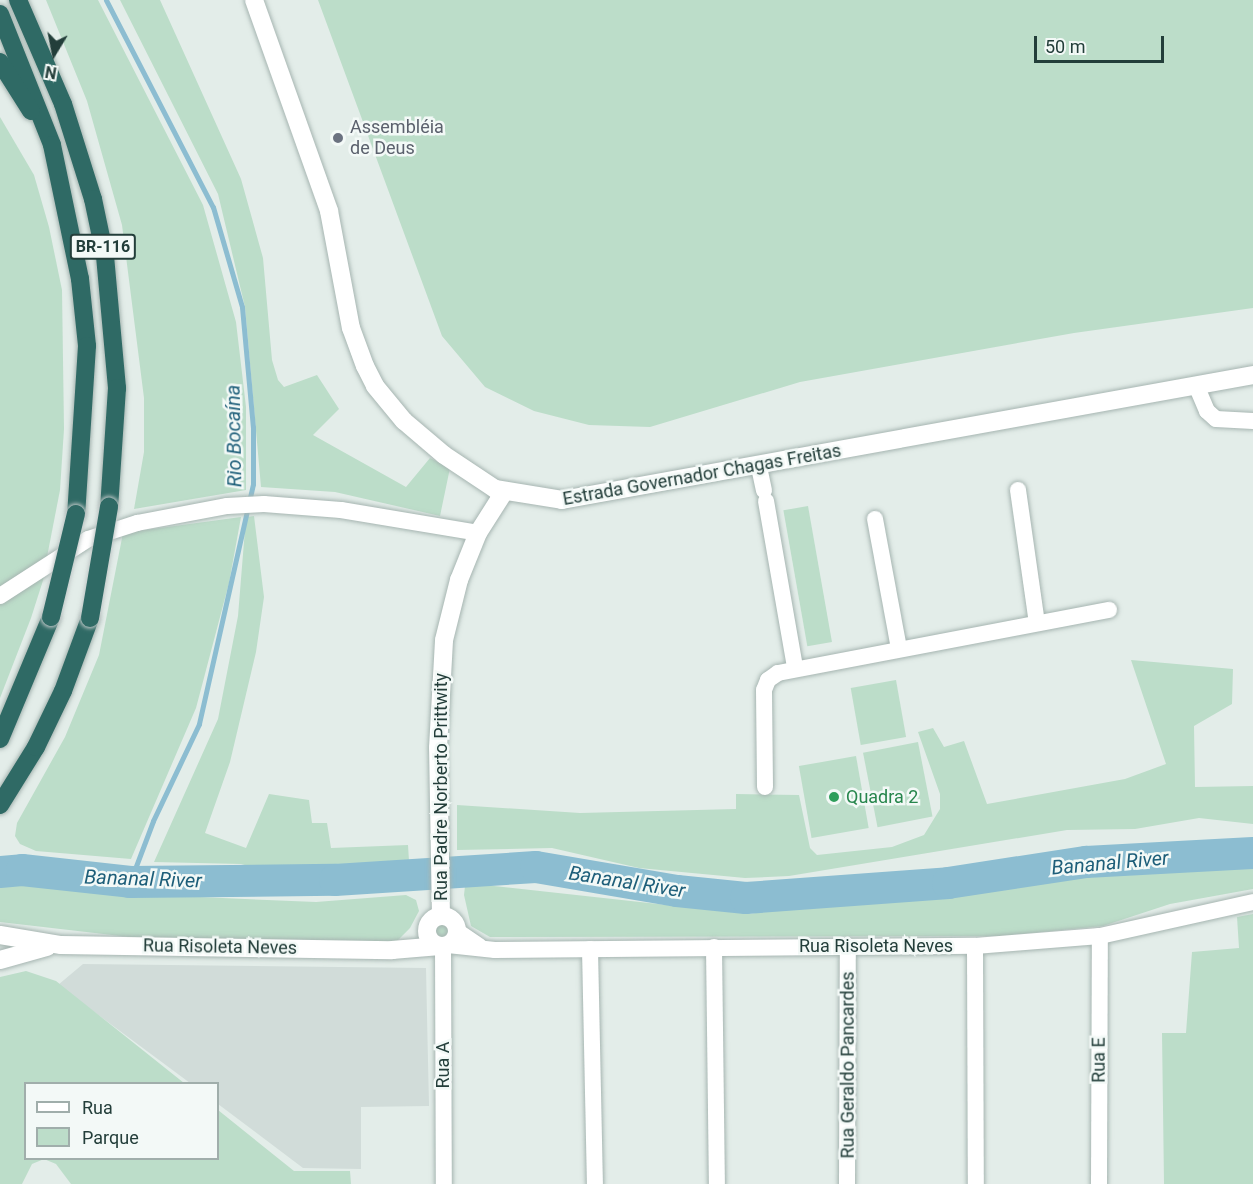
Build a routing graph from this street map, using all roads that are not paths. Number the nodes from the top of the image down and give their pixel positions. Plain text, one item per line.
1 (18, 0) edge
2 (254, 0) edge
3 (0, 14) edge
4 (0, 62) edge
5 (52, 145) junction
6 (1253, 375) edge
7 (1196, 386) junction
8 (1253, 422) edge
9 (759, 466) junction
10 (1018, 490) dead end
11 (504, 492) junction
12 (875, 519) dead end
13 (478, 533) junction
14 (0, 596) edge
15 (1109, 610) dead end
16 (1037, 623) junction
17 (899, 648) junction
18 (795, 667) junction
19 (0, 739) edge
20 (765, 787) dead end
21 (1, 803) edge
22 (1253, 902) edge
23 (440, 911) junction
24 (426, 933) junction
25 (0, 936) edge
26 (1100, 936) junction
27 (447, 942) junction
28 (62, 945) junction
29 (848, 946) junction
30 (975, 946) junction
31 (714, 947) junction
32 (590, 949) junction
33 (392, 950) junction
34 (0, 960) edge
35 (444, 1184) edge
36 (595, 1184) edge
37 (717, 1184) edge
38 (847, 1184) edge
39 (976, 1184) edge
40 (1099, 1184) edge

1 - 21 highway, BR-116, bridge
2 - 11 main road, Estrada Governador Chagas Freitas
3 - 5 highway, BR-116
4 - 5 highway
5 - 19 highway, BR-116, bridge
6 - 7 main road, Estrada Governador Chagas Freitas
7 - 8 street
7 - 9 main road, Estrada Governador Chagas Freitas
9 - 11 main road, Estrada Governador Chagas Freitas
9 - 18 street
10 - 16 street
11 - 13 main road, Rua Padre Norberto Prittwity
12 - 17 street
13 - 14 street
13 - 23 main road, Rua Padre Norberto Prittwity
15 - 16 street
16 - 17 street
17 - 18 street
18 - 20 street
22 - 26 street, Rua Risoleta Neves
23 - 24 main road
23 - 27 main road
24 - 27 main road
24 - 33 main road
25 - 28 main road, Rua Risoleta Neves
26 - 30 street, Rua Risoleta Neves
26 - 40 street, Rua E
27 - 32 street, Rua Risoleta Neves
27 - 33 main road, Rua Risoleta Neves
27 - 35 street, Rua A
28 - 33 main road, Rua Risoleta Neves
28 - 34 main road
29 - 30 street, Rua Risoleta Neves
29 - 31 street, Rua Risoleta Neves
29 - 38 street, Rua Geraldo Pancardes
30 - 39 street
31 - 32 street, Rua Risoleta Neves
31 - 37 street
32 - 36 street

